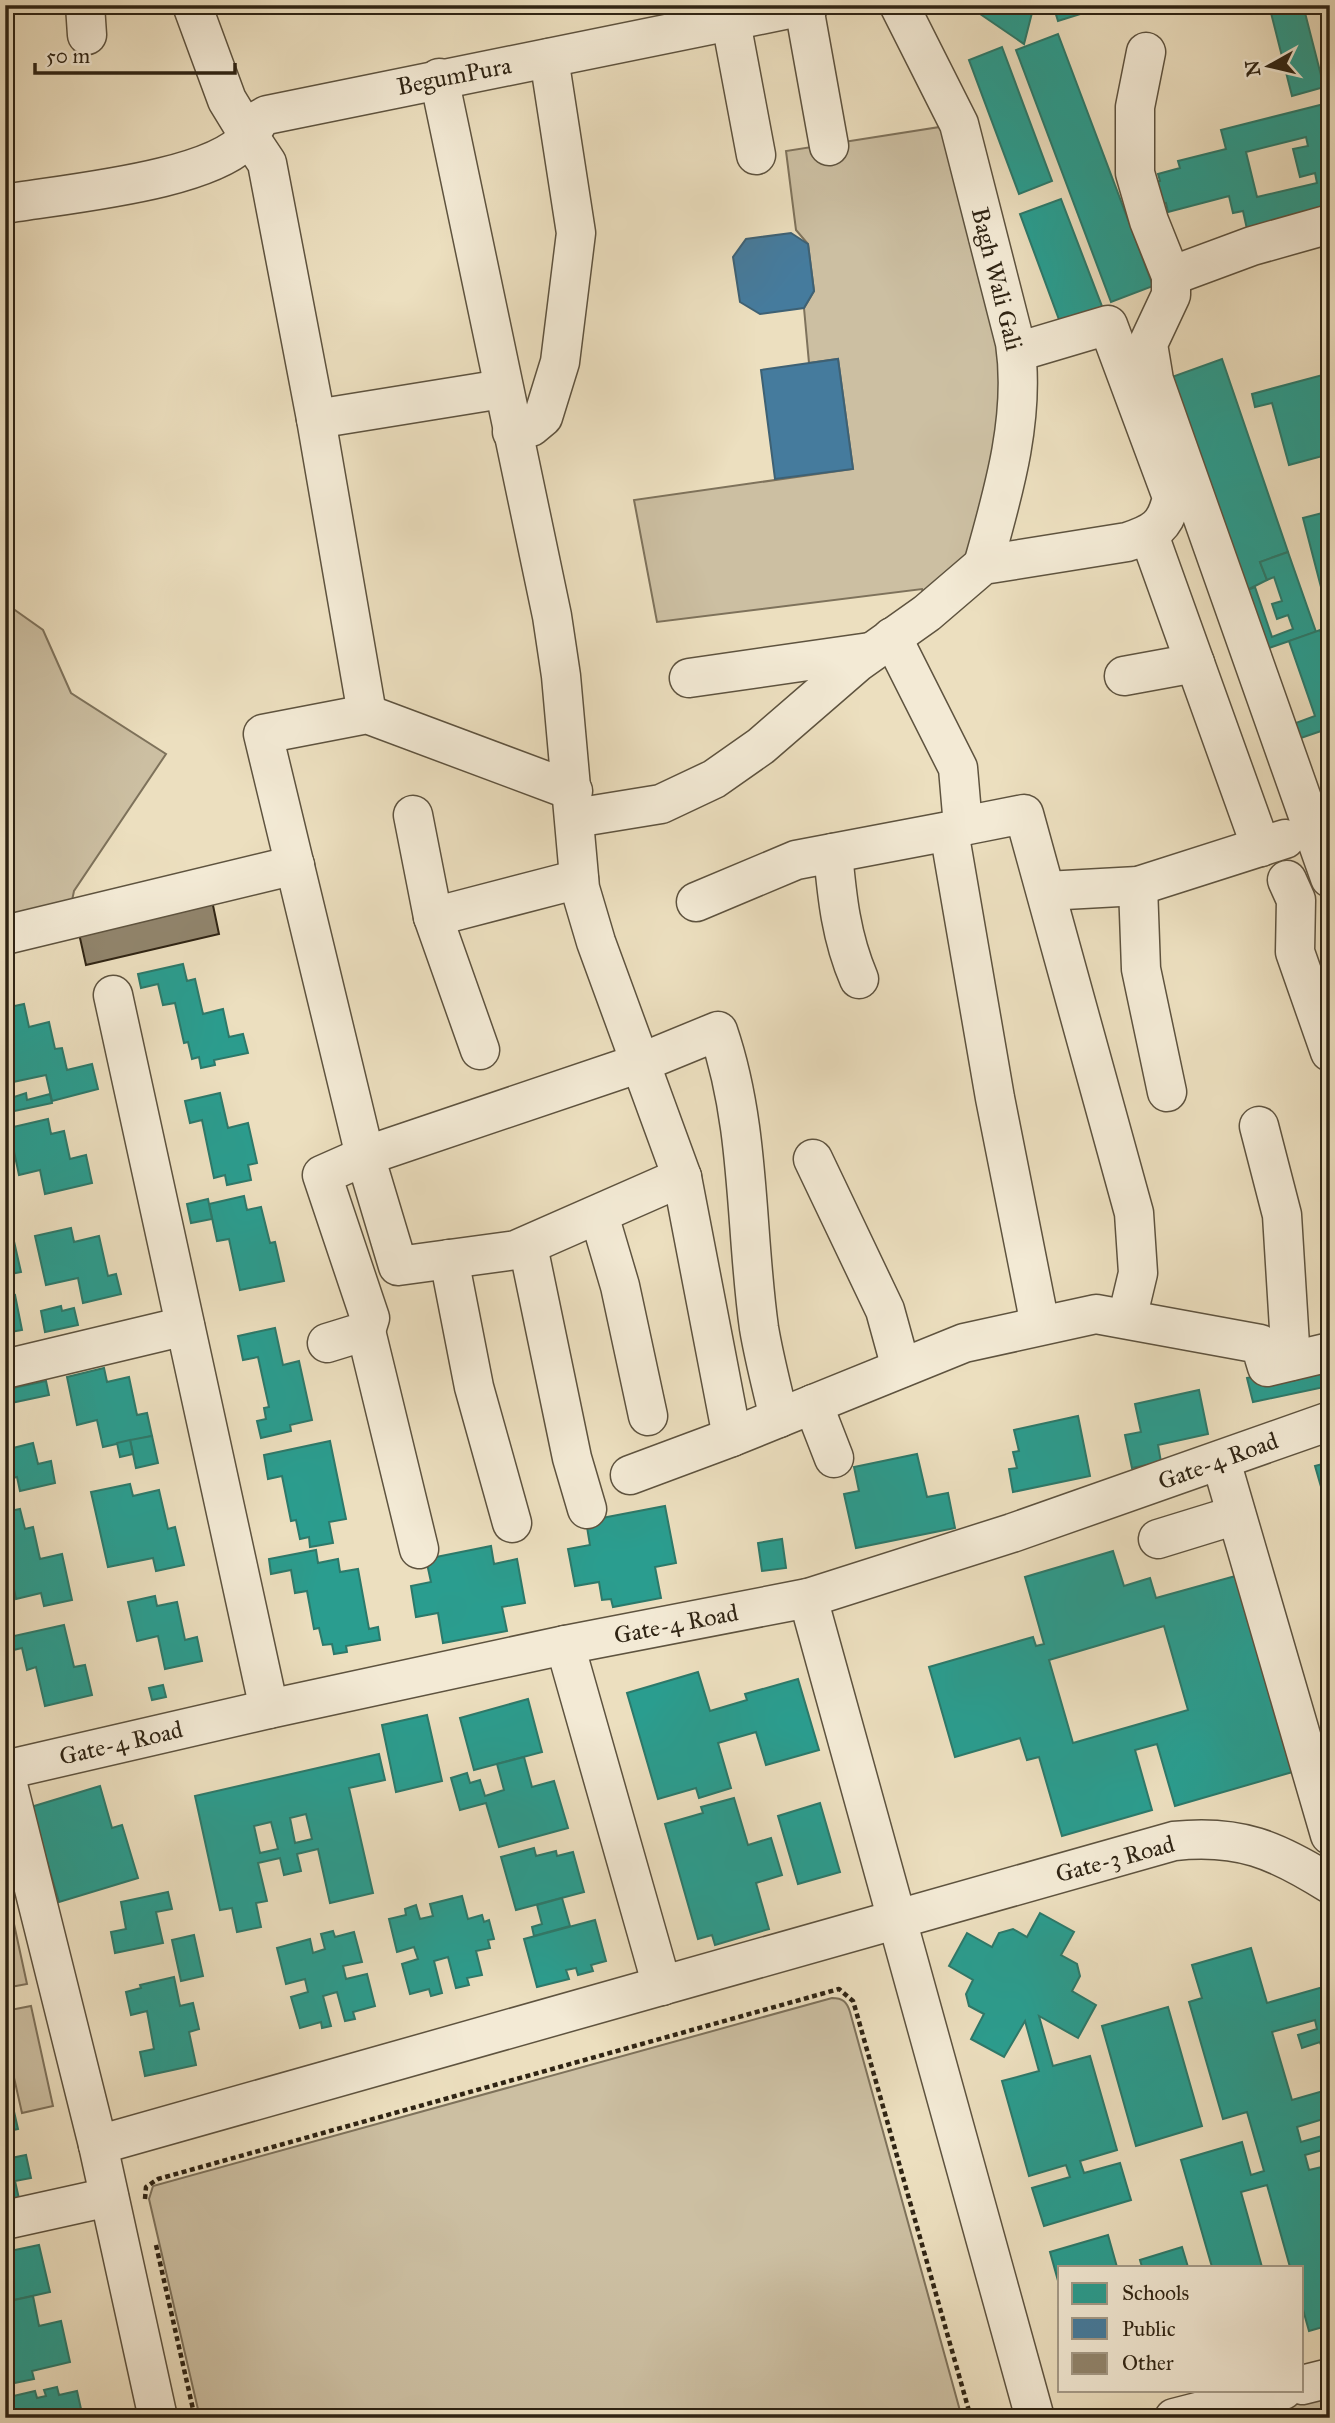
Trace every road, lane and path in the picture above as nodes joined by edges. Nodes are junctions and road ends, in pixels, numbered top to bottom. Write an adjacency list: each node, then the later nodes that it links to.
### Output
1 (192, 5): 8 (street)
2 (899, 5): 14 (street, Bagh Wali Gali)
3 (807, 6): 4 (street, BegumPura); 9 (street)
4 (731, 22): 6 (street, BegumPura); 10 (street)
5 (1146, 52): 13 (street)
6 (549, 58): 7 (street, BegumPura); 17 (street)
7 (439, 78): 8 (street, BegumPura); 15 (street)
8 (249, 136): 11 (street, BegumPura); 16 (street)
9 (829, 146)
10 (756, 155)
11 (5, 204)
12 (1330, 224): 13 (street)
13 (1171, 276): 28 (street)
14 (1017, 352): 18 (street); 19 (street, Bagh Wali Gali)
15 (502, 389): 16 (street); 17 (street)
16 (316, 419): 24 (street)
17 (512, 432): 25 (street)
18 (1149, 535): 19 (street); 21 (street)
19 (983, 565): 20 (street)
20 (881, 645): 23 (street); 25 (street); 27 (street)
21 (1195, 663): 22 (street); 29 (street)
22 (1124, 677)
23 (689, 678)
24 (368, 714): 25 (street); 31 (street)
25 (574, 805): 33 (street)
26 (413, 815): 38 (street)
27 (956, 828): 30 (street); 36 (street); 54 (street)
28 (1312, 830): 29 (street); 32 (street)
29 (1261, 847): 35 (street)
30 (833, 853): 37 (street); 40 (street)
31 (295, 865): 39 (street); 47 (street)
32 (1330, 877)
33 (579, 879): 38 (street); 44 (street)
34 (1287, 880): 43 (street)
35 (1138, 886): 36 (street); 45 (street)
36 (1046, 891): 53 (street)
37 (696, 902)
38 (433, 918): 42 (street)
39 (5, 935)
40 (859, 979)
41 (113, 995): 55 (street)
42 (480, 1050)
43 (1330, 1052)
44 (640, 1063): 47 (street); 49 (street); 62 (street)
45 (1167, 1092)
46 (1259, 1126): 59 (street)
47 (365, 1156): 52 (street); 56 (street)
48 (813, 1159): 60 (street)
49 (682, 1177): 50 (street); 65 (street)
50 (599, 1214): 51 (street); 63 (street)
51 (528, 1245): 52 (street); 69 (street)
52 (449, 1259): 71 (street)
53 (1127, 1320): 54 (street); 59 (street)
54 (1040, 1325): 60 (street)
55 (185, 1326): 61 (street); 76 (street)
56 (366, 1331): 57 (street); 73 (street)
57 (327, 1343)
58 (1330, 1352): 59 (street)
59 (1291, 1361)
60 (901, 1368): 62 (street)
61 (5, 1370)
62 (796, 1411): 65 (street); 66 (street)
63 (648, 1416)
64 (1330, 1421): 67 (street, Gate-4 Road)
65 (732, 1437): 68 (street)
66 (834, 1458)
67 (1220, 1461): 70 (street); 74 (street, Gate-4 Road)
68 (630, 1475)
69 (587, 1509)
70 (1236, 1515): 72 (street); 78 (street)
71 (512, 1523)
72 (1158, 1539)
73 (419, 1549)
74 (808, 1598): 75 (street, Gate-4 Road); 80 (street)
75 (565, 1645): 76 (street, Gate-4 Road); 81 (street)
76 (269, 1709): 77 (street, Gate-4 Road)
77 (5, 1772): 82 (street)
78 (1330, 1835)
79 (1330, 1884): 80 (street, Gate-3 Road)
80 (895, 1918): 81 (street, Gate-3 Road); 93 (street)
81 (662, 1986): 82 (street, Gate-3 Road)
82 (98, 2145): 83 (street)
83 (108, 2197): 85 (street); 90 (street)
84 (148, 2211): 92 (path)
85 (5, 2220)
86 (154, 2236): 91 (path)
87 (1330, 2378): 88 (street)
88 (1304, 2384)
89 (1275, 2392): 94 (street)
90 (158, 2418)
91 (195, 2418)
92 (971, 2418)
93 (1035, 2418)
94 (1174, 2418)

